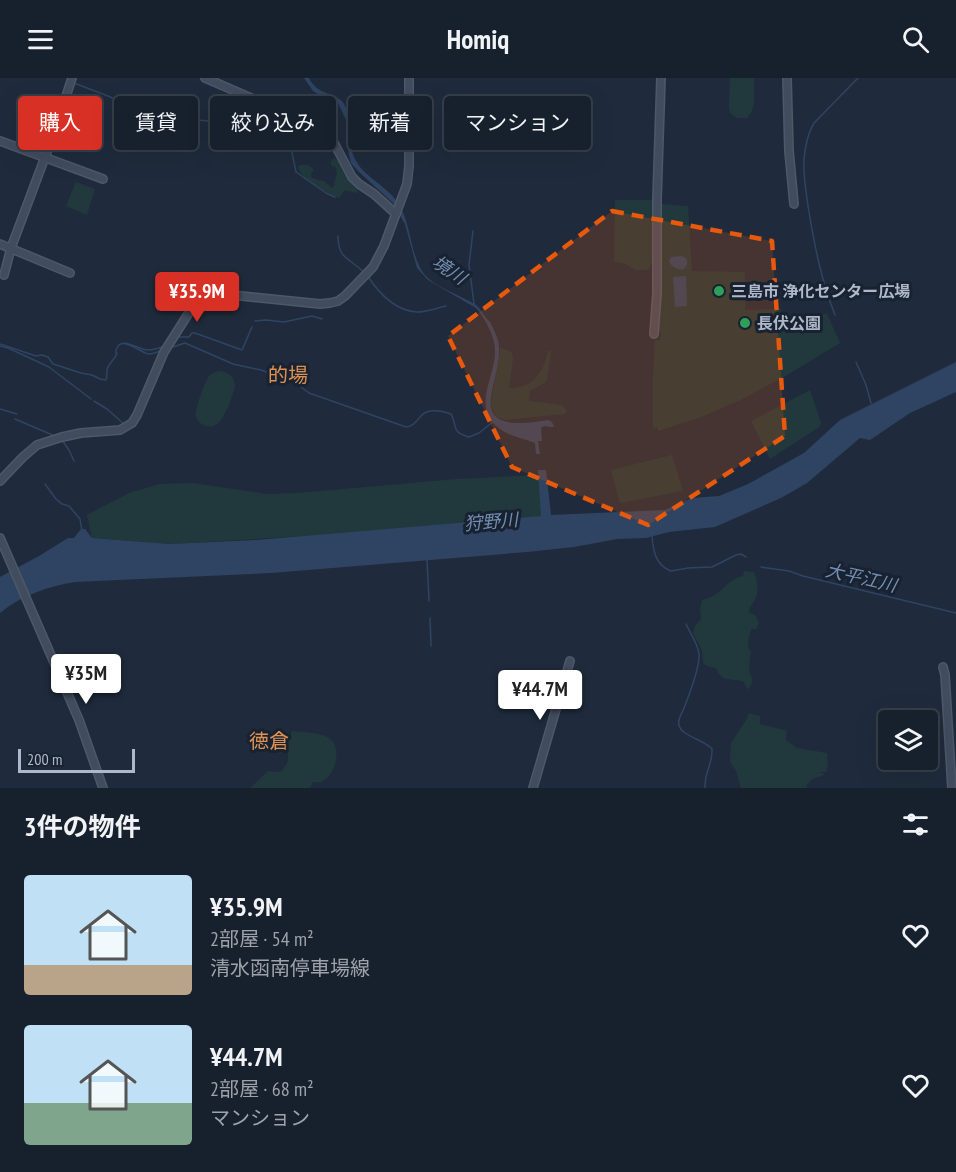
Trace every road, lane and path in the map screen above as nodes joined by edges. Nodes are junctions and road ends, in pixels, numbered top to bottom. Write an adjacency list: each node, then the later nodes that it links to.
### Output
1 (72, 78): 7 (street)
2 (205, 78): 10 (street)
3 (409, 78): 10 (street)
4 (661, 78): 15 (street)
5 (788, 78): 9 (street)
6 (0, 141): 7 (street)
7 (45, 158): 8 (street); 12 (street)
8 (103, 179)
9 (794, 204)
10 (397, 213): 16 (street)
11 (0, 244): 12 (street)
12 (11, 248): 13 (street); 14 (street)
13 (70, 273)
14 (4, 275)
15 (654, 334)
16 (0, 482)
17 (0, 538): 20 (street)
18 (570, 661): 21 (street)
19 (943, 667): 22 (street)
20 (103, 788)
21 (533, 788)
22 (952, 788)

